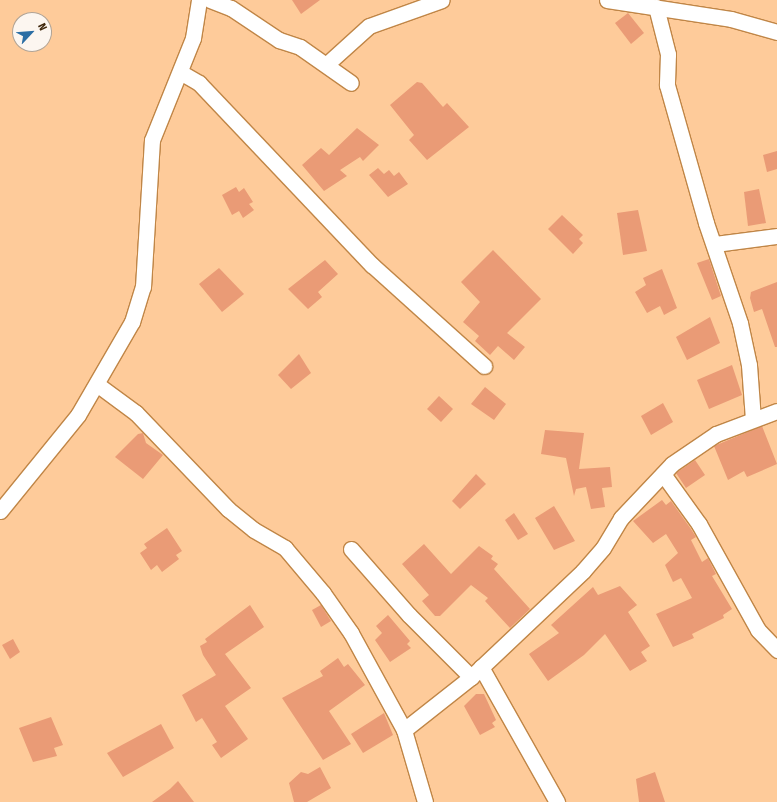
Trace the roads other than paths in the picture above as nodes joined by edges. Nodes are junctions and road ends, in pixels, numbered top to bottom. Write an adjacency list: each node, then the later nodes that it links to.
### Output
1 (199, 0): 8 (street)
2 (210, 0): 7 (street)
3 (442, 0): 7 (street)
4 (607, 0): 5 (street)
5 (656, 7): 6 (street); 11 (street)
6 (777, 32)
7 (328, 63): 9 (street)
8 (180, 72): 12 (street); 13 (street)
9 (351, 83)
10 (777, 236): 11 (street)
11 (715, 244): 15 (street)
12 (484, 366)
13 (98, 385): 17 (street); 21 (street)
14 (777, 411): 15 (street)
15 (753, 419): 16 (street)
16 (663, 474): 19 (street); 20 (street)
17 (0, 511)
18 (351, 549): 20 (street)
19 (777, 650)
20 (476, 672): 21 (street); 23 (street)
21 (404, 730): 22 (street)
22 (425, 802)
23 (557, 802)

